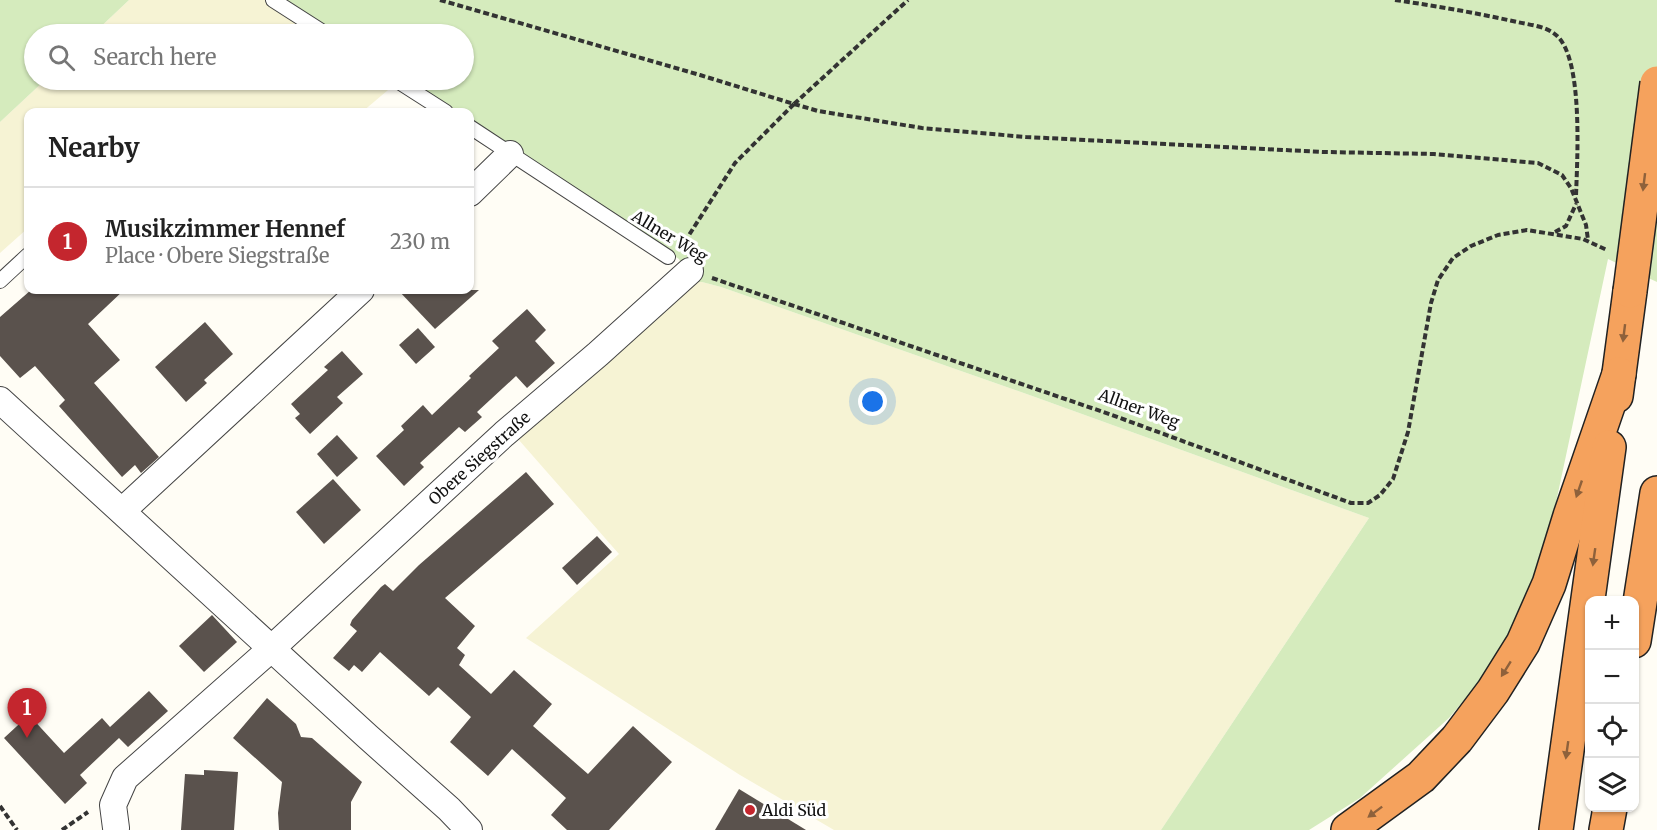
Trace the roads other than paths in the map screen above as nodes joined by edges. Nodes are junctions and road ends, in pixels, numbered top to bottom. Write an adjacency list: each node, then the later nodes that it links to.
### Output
1 (273, 0): 2 (lane)
2 (310, 24)
3 (1657, 83): 13 (highway, one-way to 13, bridge)
4 (412, 90): 5 (lane)
5 (441, 108)
6 (474, 130): 7 (lane, Allner Weg)
7 (510, 154): 8 (street); 10 (lane, Allner Weg)
8 (474, 189)
9 (24, 259): 11 (lane)
10 (677, 262): 18 (street, Obere Siegstraße)
11 (0, 281)
12 (357, 294): 16 (street)
13 (1619, 374): 23 (highway, one-way to 23); 24 (highway, one-way to 24)
14 (0, 400): 16 (street)
15 (1657, 493): 17 (highway)
16 (122, 511): 18 (street)
17 (1639, 614)
18 (272, 648): 21 (street, Obere Siegstraße); 22 (street)
19 (1609, 812): 25 (highway)
20 (1628, 812): 26 (highway)
21 (116, 828)
22 (469, 830)
23 (1348, 830)
24 (1556, 830)
25 (1606, 830)
26 (1629, 830)

